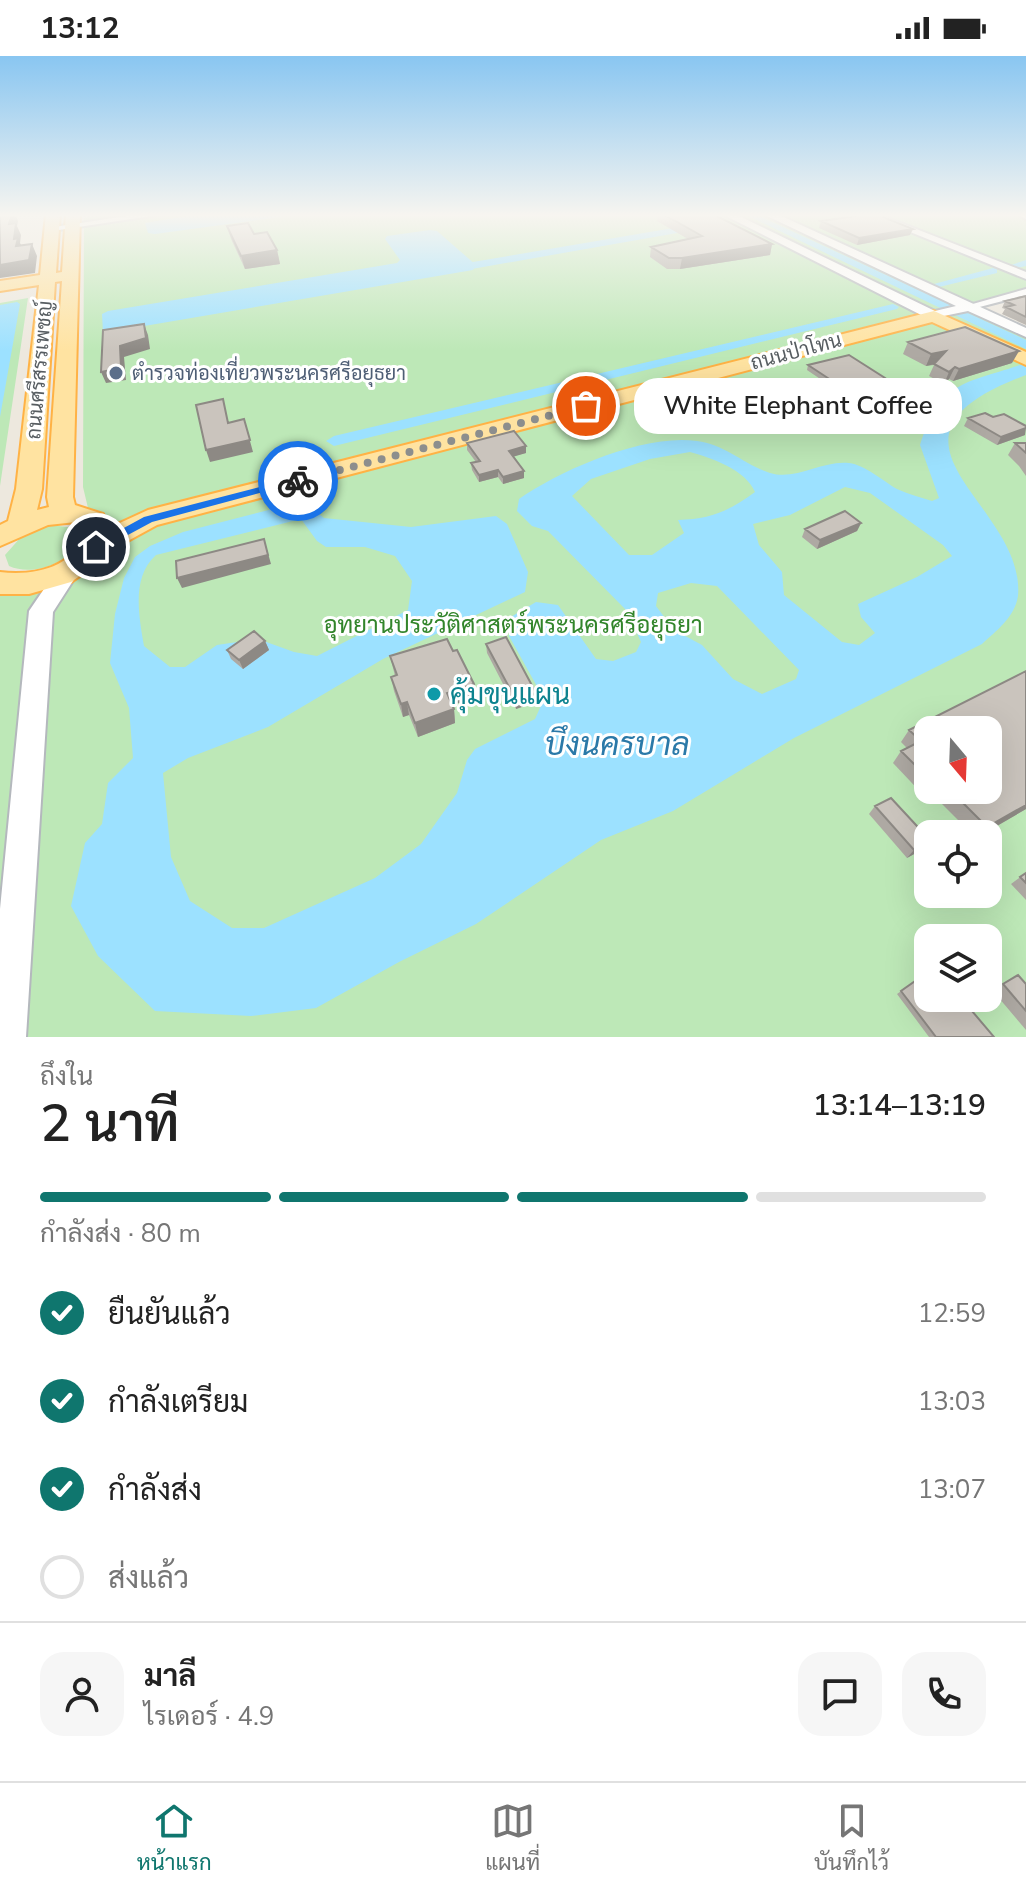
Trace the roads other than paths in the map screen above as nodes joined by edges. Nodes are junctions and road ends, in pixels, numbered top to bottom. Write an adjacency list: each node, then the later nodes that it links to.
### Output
1 (49, 260): 8 (main road, ถนนศรีสรรเพชญ์)
2 (71, 260): 7 (main road, ถนนศรีสรรเพชญ์)
3 (824, 260): 13 (street)
4 (865, 260): 12 (street)
5 (985, 260): 6 (street)
6 (1026, 276)
7 (70, 281): 8 (main road); 16 (main road, ถนนศรีสรรเพชญ์)
8 (46, 284): 9 (main road); 11 (main road); 17 (main road, ถนนศรีสรรเพชญ์)
9 (0, 286)
10 (1026, 292): 12 (street, ถนนป่าโทน)
11 (0, 297)
12 (966, 308): 13 (street, ถนนป่าโทน); 14 (street)
13 (938, 315): 15 (main road); 22 (main road, ถนนป่าโทน)
14 (1026, 333)
15 (1023, 357)
16 (67, 384): 17 (main road); 18 (main road, ถนนศรีสรรเพชญ์)
17 (37, 389): 19 (main road, ถนนศรีสรรเพชญ์)
18 (65, 412): 19 (main road); 20 (main road, ถนนศรีสรรเพชญ์)
19 (35, 418): 21 (main road, ถนนศรีสรรเพชญ์)
20 (64, 513): 21 (main road); 22 (main road)
21 (10, 531)
22 (95, 534): 23 (main road, ถนนป่าโทน)
23 (69, 570): 24 (main road); 25 (street)
24 (9, 584): 25 (street)
25 (41, 611): 26 (street)
26 (7, 1037)

